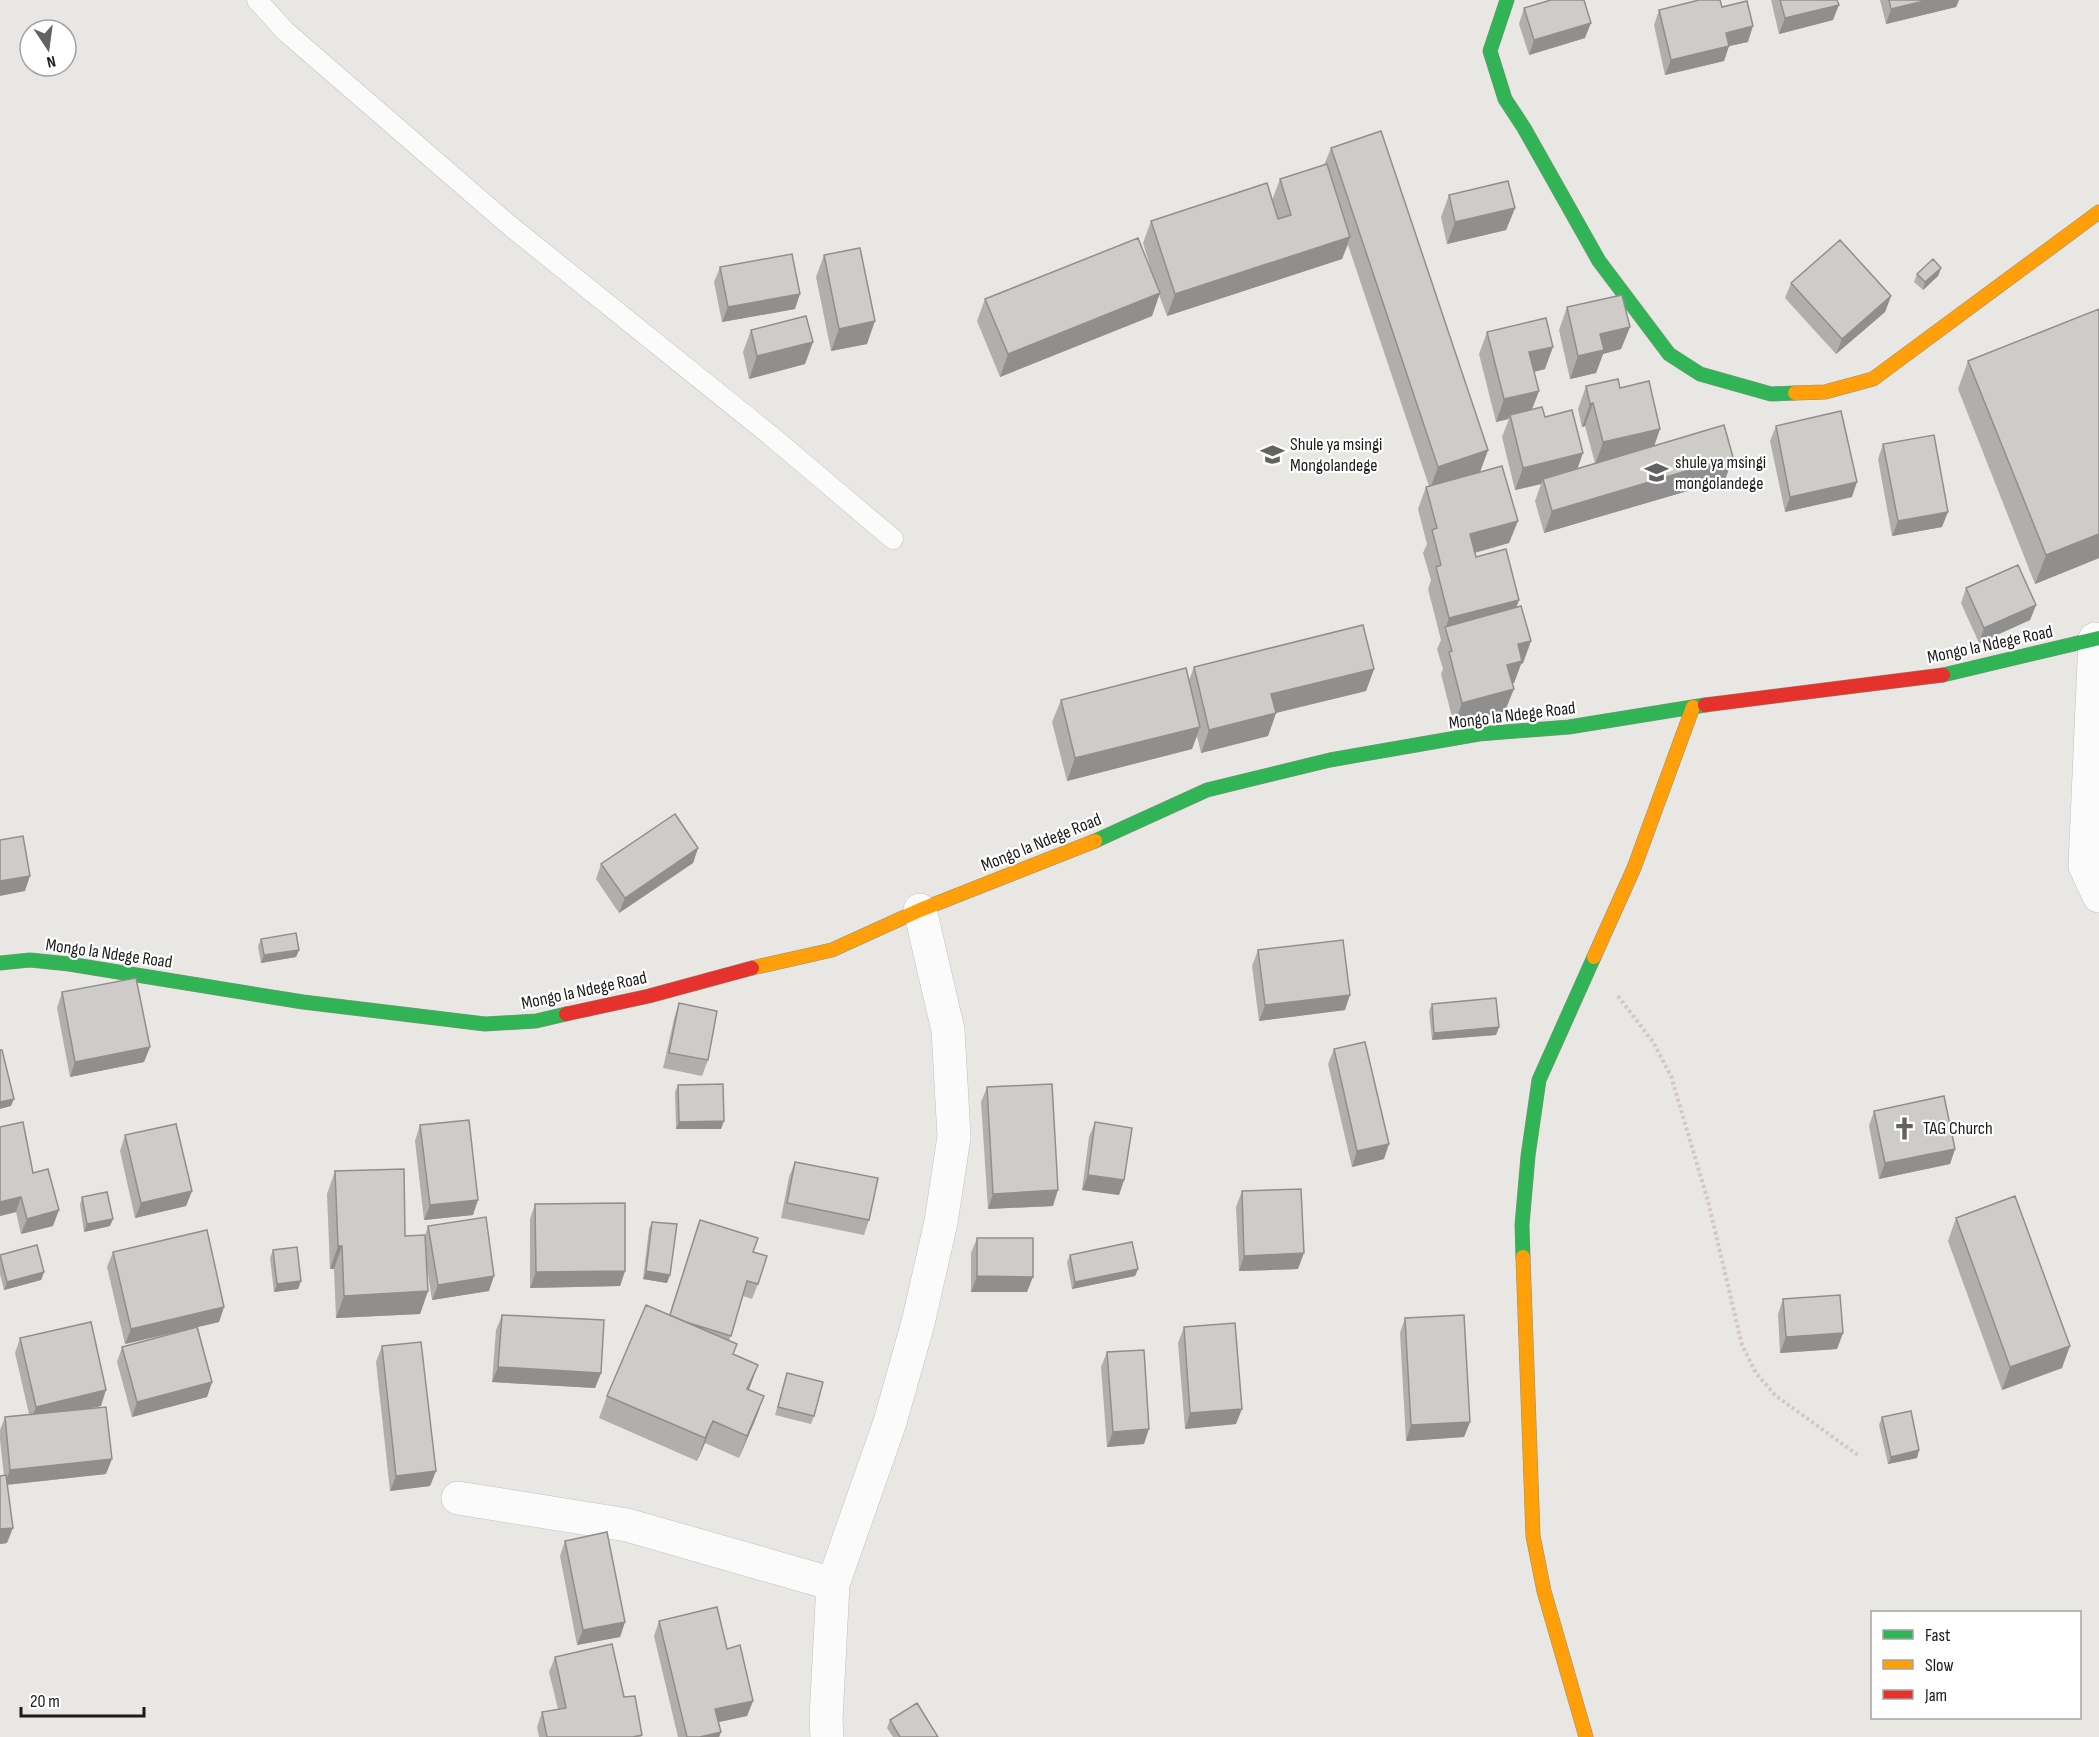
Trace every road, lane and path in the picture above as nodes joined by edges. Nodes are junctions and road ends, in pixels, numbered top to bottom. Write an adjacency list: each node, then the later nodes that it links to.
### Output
1 (257, 0): 4 (lane)
2 (1507, 0): 3 (street)
3 (2099, 212)
4 (893, 539)
5 (2097, 638): 6 (street, Mongo la Ndege Road); 7 (street)
6 (1693, 707): 8 (street, Mongo la Ndege Road); 10 (street)
7 (2099, 896)
8 (920, 910): 9 (street, Mongo la Ndege Road); 13 (street)
9 (0, 963)
10 (1592, 963): 11 (path); 15 (street)
11 (1859, 1456)
12 (458, 1498): 13 (street)
13 (834, 1584): 14 (street)
14 (827, 1737)
15 (1586, 1737)

